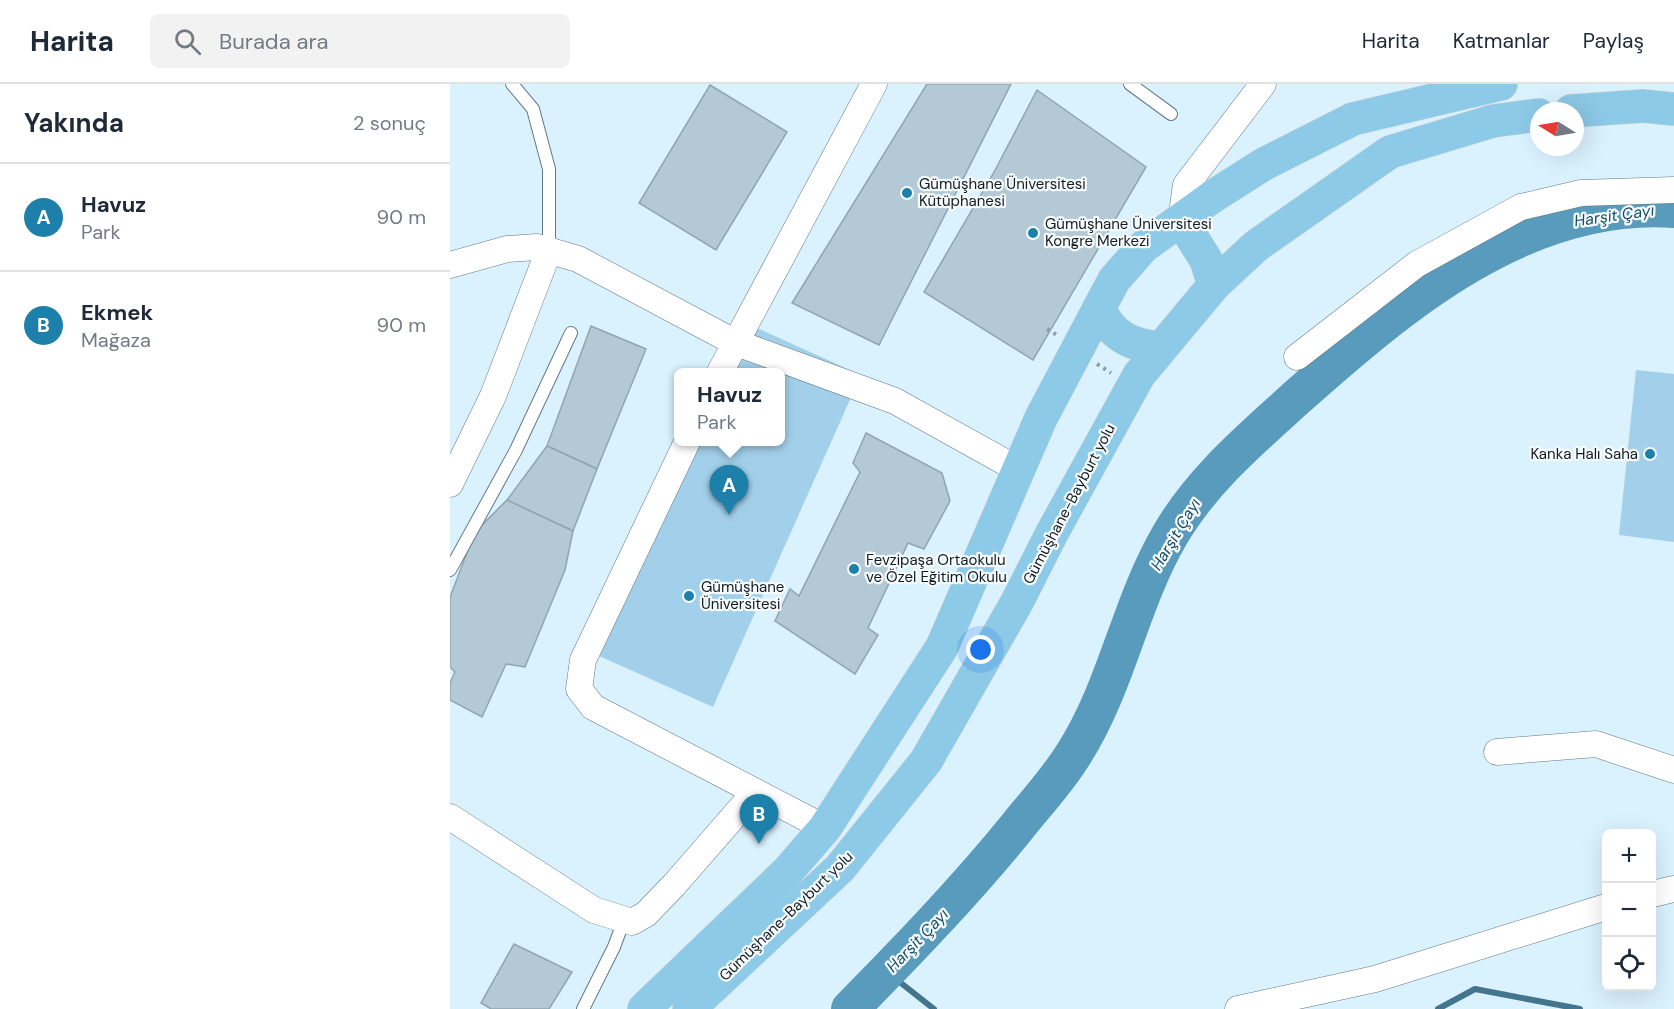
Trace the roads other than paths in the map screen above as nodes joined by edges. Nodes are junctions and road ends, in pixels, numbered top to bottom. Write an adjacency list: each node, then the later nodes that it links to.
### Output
1 (512, 84): 12 (lane)
2 (874, 84): 17 (street)
3 (1130, 84): 8 (lane)
4 (1501, 84): 11 (main road, Gümüşhane-Bayburt yolu)
5 (1256, 87): 11 (street)
6 (1674, 109): 7 (main road)
7 (1584, 110)
8 (1170, 114)
9 (1530, 116): 14 (main road, Gümüşhane-Bayburt yolu)
10 (1674, 189): 19 (street)
11 (1181, 220): 14 (main road); 15 (main road, Gümüşhane-Bayburt yolu)
12 (549, 250): 13 (street); 17 (street); 23 (street)
13 (450, 265)
14 (1214, 285): 18 (main road, Gümüşhane-Bayburt yolu)
15 (1099, 308): 18 (main road); 22 (main road, Gümüşhane-Bayburt yolu)
16 (571, 333): 24 (lane)
17 (734, 342): 20 (street); 22 (street)
18 (1161, 348): 36 (main road, Gümüşhane-Bayburt yolu)
19 (1297, 357)
20 (722, 368)
21 (685, 446): 27 (street)
22 (1019, 470): 29 (main road, Gümüşhane-Bayburt yolu)
23 (450, 484)
24 (450, 570)
25 (1497, 752): 26 (street)
26 (1674, 770)
27 (755, 792): 29 (street); 33 (street)
28 (450, 817): 33 (street)
29 (825, 828): 35 (main road, Gümüşhane-Bayburt yolu)
30 (1674, 889): 31 (street)
31 (1656, 893)
32 (1602, 908): 37 (street)
33 (624, 920): 34 (lane)
34 (583, 1009)
35 (644, 1009)
36 (689, 1009)
37 (1238, 1009)

